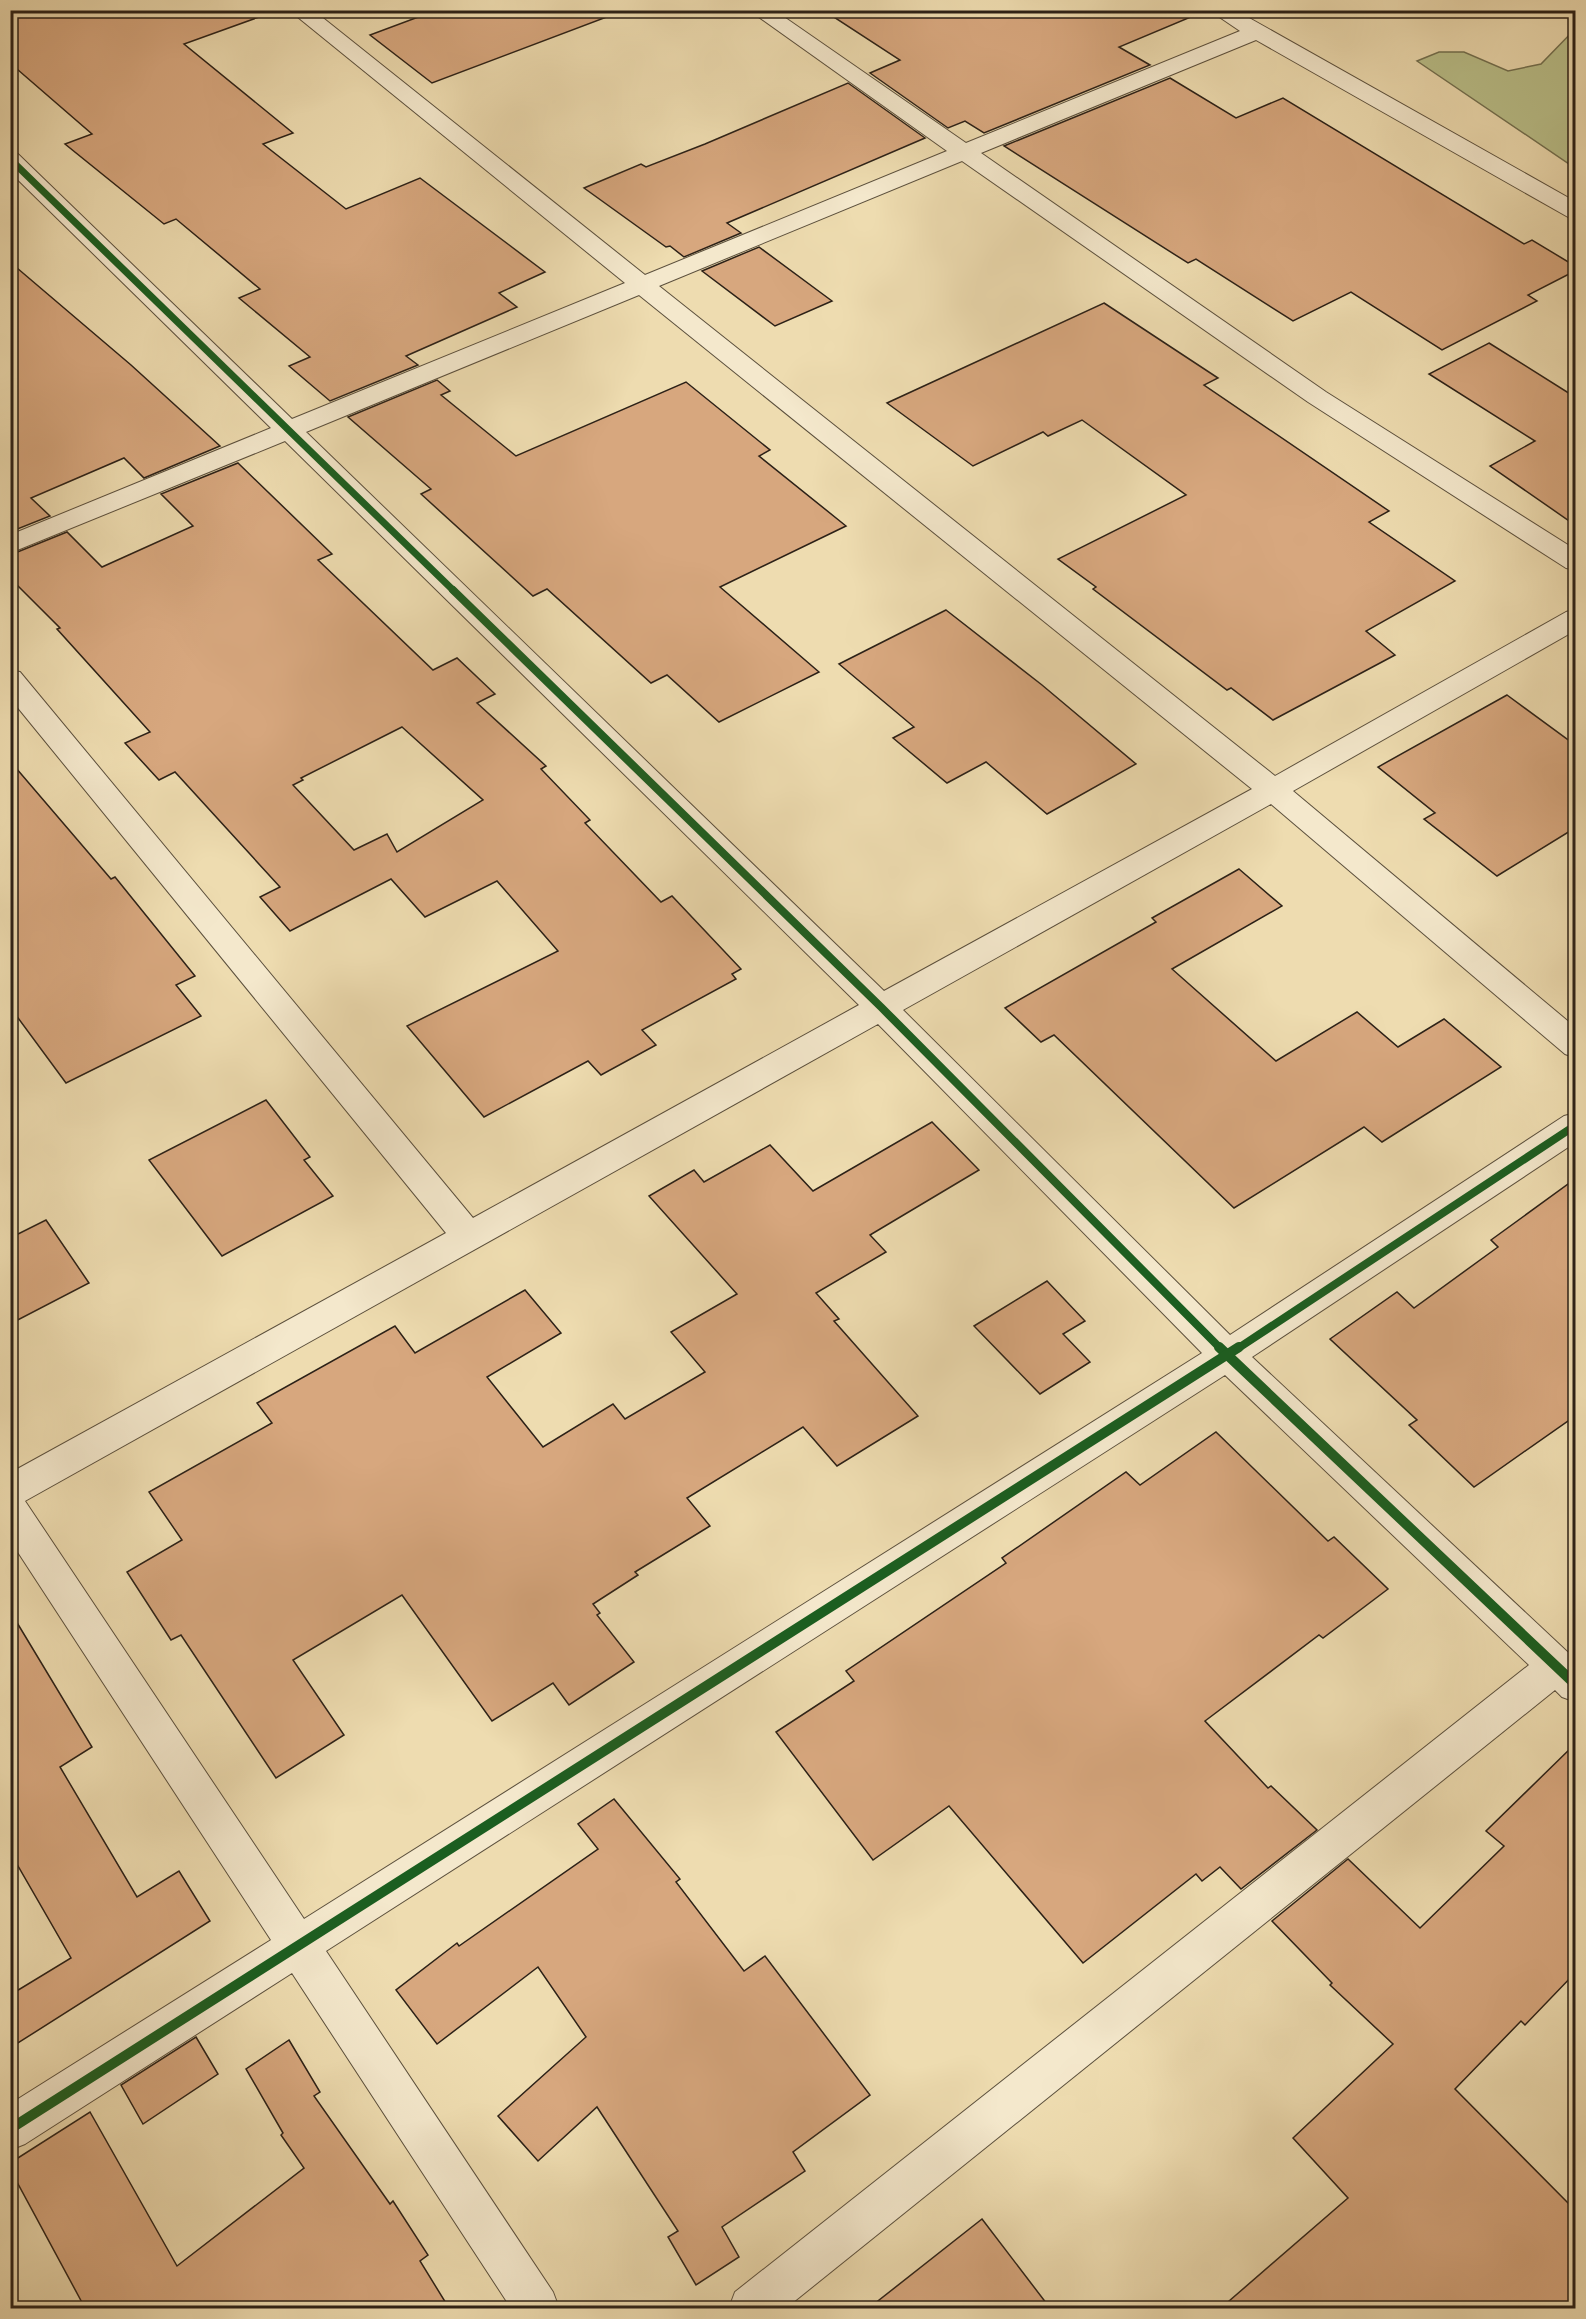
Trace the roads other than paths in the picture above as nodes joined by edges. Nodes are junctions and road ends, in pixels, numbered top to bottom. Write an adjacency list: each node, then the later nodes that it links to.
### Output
1 (299, 10): 8 (street)
2 (759, 10): 5 (street)
3 (1219, 10): 4 (street)
4 (1256, 32): 5 (street); 7 (street)
5 (964, 152): 8 (street); 11 (street)
6 (10, 159): 9 (street)
7 (1575, 212)
8 (642, 284): 9 (street); 14 (street)
9 (289, 429): 10 (street); 15 (street)
10 (10, 545)
11 (1575, 562)
12 (1575, 618): 14 (street)
13 (10, 678): 18 (street)
14 (1273, 790): 15 (street); 16 (street)
15 (881, 1008): 18 (street); 19 (street)
16 (1575, 1046)
17 (1575, 1125): 19 (street)
18 (467, 1235): 20 (street)
19 (1227, 1355): 22 (street); 23 (street)
20 (10, 1491)
21 (10, 1508): 23 (street)
22 (1566, 1676): 26 (street)
23 (298, 1945): 24 (street); 25 (street)
24 (10, 2129)
25 (537, 2308)
26 (751, 2308)

